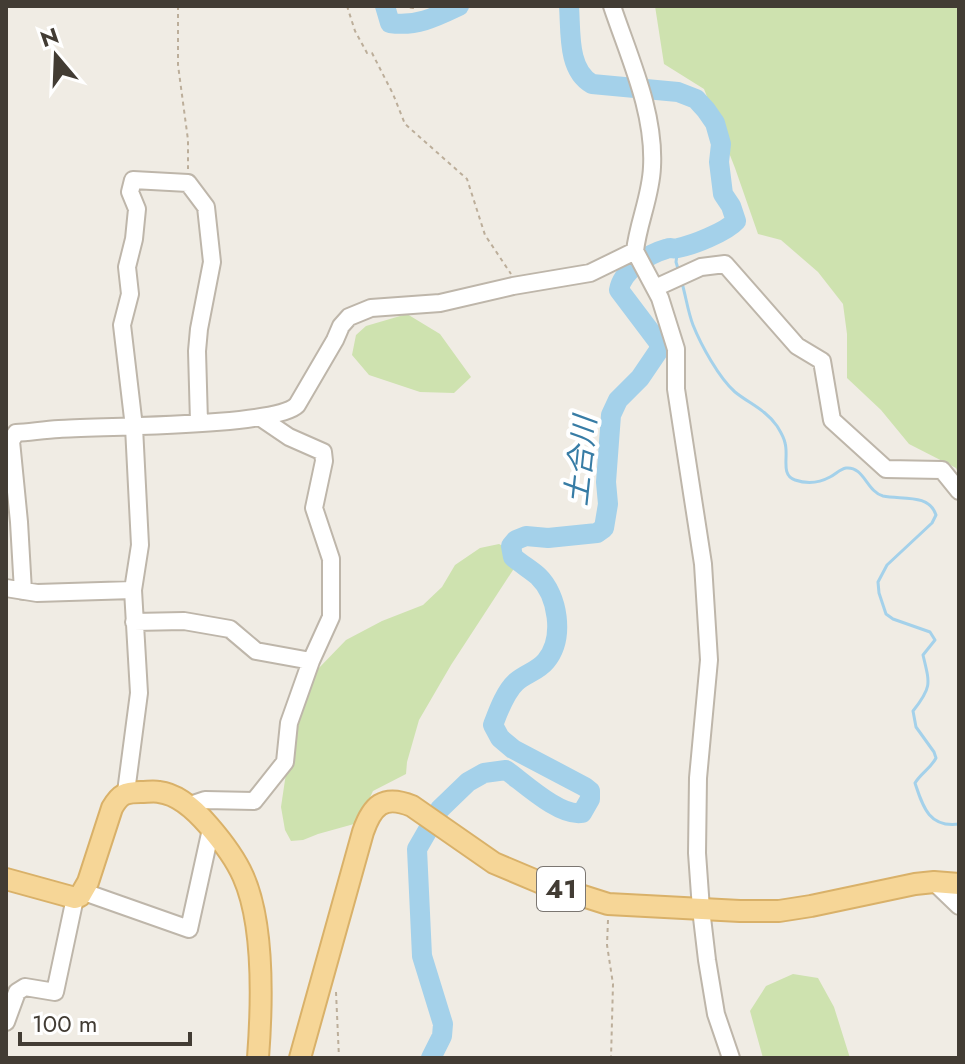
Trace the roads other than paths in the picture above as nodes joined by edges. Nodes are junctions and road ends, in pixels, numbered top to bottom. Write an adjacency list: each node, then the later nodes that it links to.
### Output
1 (612, 6): 2 (street)
2 (635, 251): 3 (street); 4 (street)
3 (655, 288): 7 (street); 20 (street)
4 (261, 418): 5 (street); 11 (street)
5 (199, 422): 6 (street); 6 (street)
6 (134, 427): 8 (street); 9 (street)
7 (959, 491)
8 (14, 589): 9 (street)
9 (133, 590): 10 (street)
10 (134, 622): 11 (street); 12 (street)
11 (311, 661): 13 (street)
12 (126, 792): 13 (main road); 18 (main road)
13 (187, 806): 14 (main road)
14 (211, 829): 18 (street); 22 (main road)
15 (6, 879): 18 (main road)
16 (934, 882): 17 (main road, 41); 19 (street); 20 (main road, 41)
17 (959, 884)
18 (79, 895): 21 (street)
19 (959, 906)
20 (701, 909): 23 (main road, 41); 24 (street)
21 (6, 1022)
22 (258, 1058)
23 (300, 1058)
24 (731, 1058)

